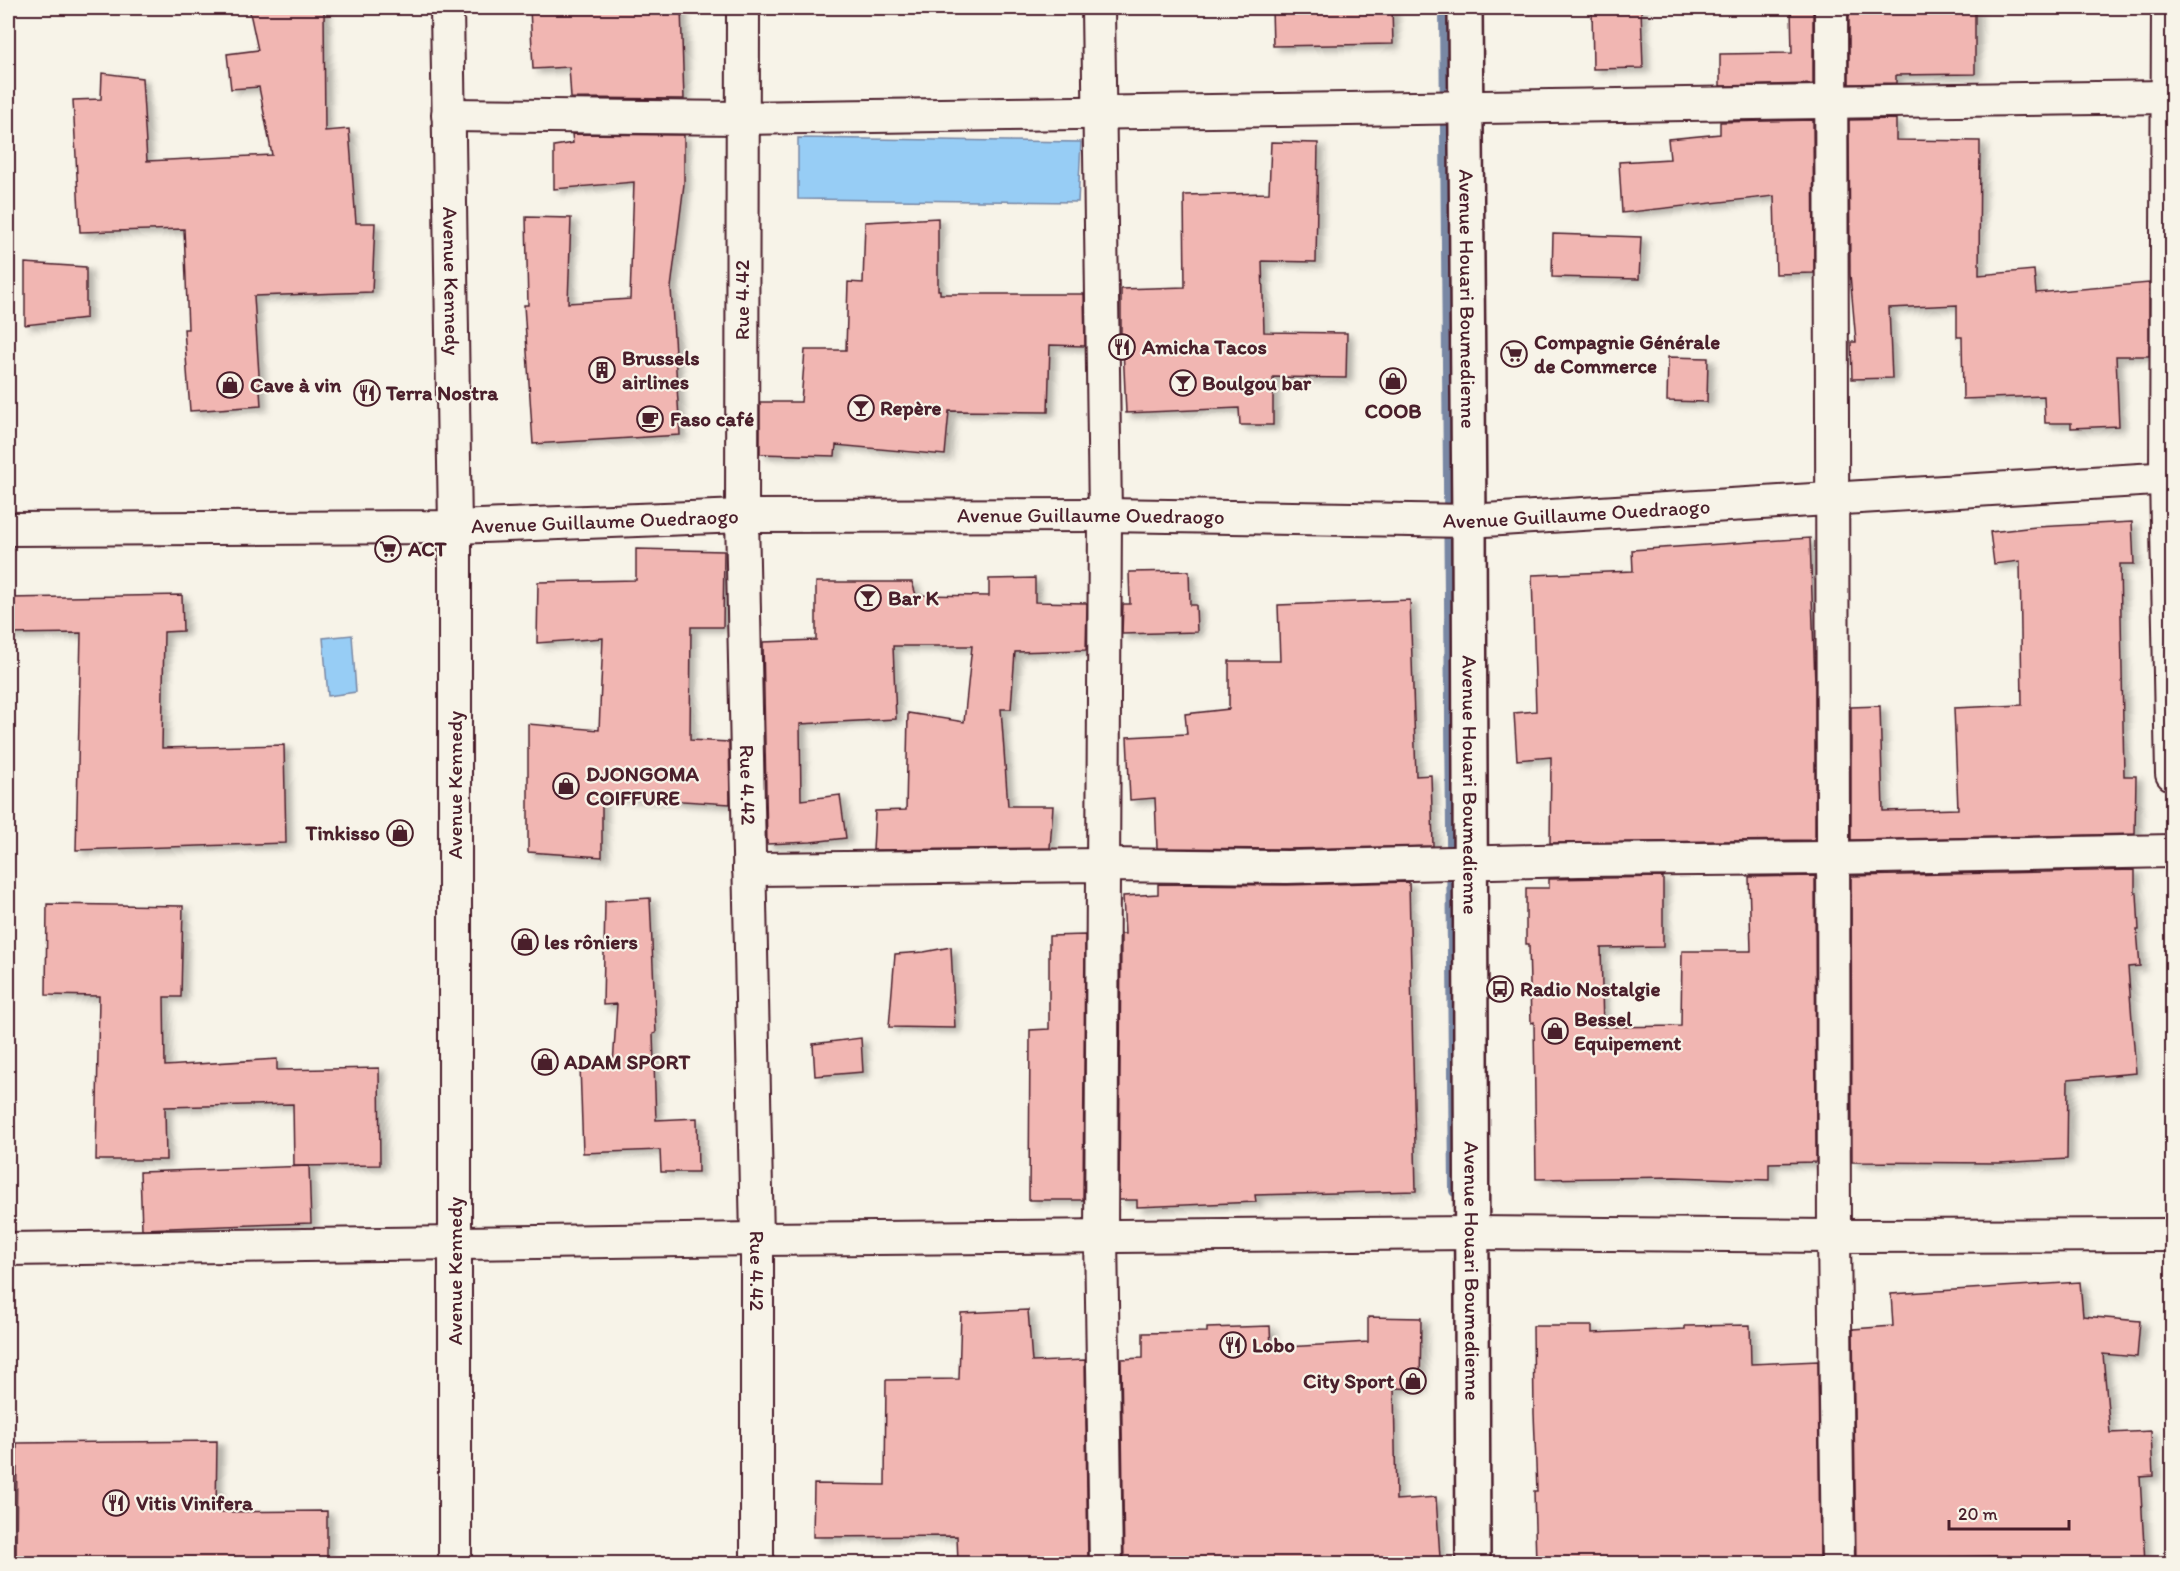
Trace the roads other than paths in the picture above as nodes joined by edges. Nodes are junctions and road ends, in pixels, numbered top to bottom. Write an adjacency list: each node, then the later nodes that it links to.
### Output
1 (447, 8): 11 (street, Avenue Kennedy)
2 (743, 8): 12 (street, Rue 4.42)
3 (1098, 8): 10 (street)
4 (1465, 8): 9 (main road, Avenue Houari Boumedienne)
5 (1830, 8): 8 (street)
6 (2168, 8): 7 (street)
7 (2168, 97): 8 (street); 13 (street)
8 (1831, 102): 9 (street); 14 (street)
9 (1466, 107): 10 (street); 17 (main road, Avenue Houari Boumedienne)
10 (1099, 113): 12 (street); 15 (street)
11 (448, 116): 12 (street); 18 (street, Avenue Kennedy)
12 (742, 118): 16 (street, Rue 4.42)
13 (2169, 478): 14 (street, Avenue Guillaume Ouedraogo); 20 (street)
14 (1830, 498): 17 (street, Avenue Guillaume Ouedraogo); 22 (street)
15 (1105, 515): 16 (street, Avenue Guillaume Ouedraogo); 17 (street, Avenue Guillaume Ouedraogo); 24 (street)
16 (742, 516): 18 (street, Avenue Guillaume Ouedraogo); 25 (street, Rue 4.42)
17 (1469, 521): 23 (main road, Avenue Houari Boumedienne)
18 (455, 527): 19 (street, Avenue Guillaume Ouedraogo); 31 (street, Avenue Kennedy)
19 (8, 529)
20 (2172, 774)
21 (2172, 852): 22 (street)
22 (1832, 858): 23 (street); 29 (street)
23 (1470, 863): 24 (street); 26 (main road, Avenue Houari Boumedienne)
24 (1103, 865): 25 (street); 28 (street)
25 (749, 869): 30 (street, Rue 4.42)
26 (1472, 1233): 28 (street); 29 (street); 36 (main road, Avenue Houari Boumedienne)
27 (2172, 1235): 29 (street)
28 (1101, 1236): 30 (street); 35 (street)
29 (1834, 1236): 37 (street)
30 (757, 1239): 31 (street); 34 (street, Rue 4.42)
31 (455, 1243): 32 (street); 33 (street, Avenue Kennedy)
32 (8, 1249)
33 (455, 1563)
34 (757, 1563)
35 (1106, 1563)
36 (1473, 1563)
37 (1838, 1563)

